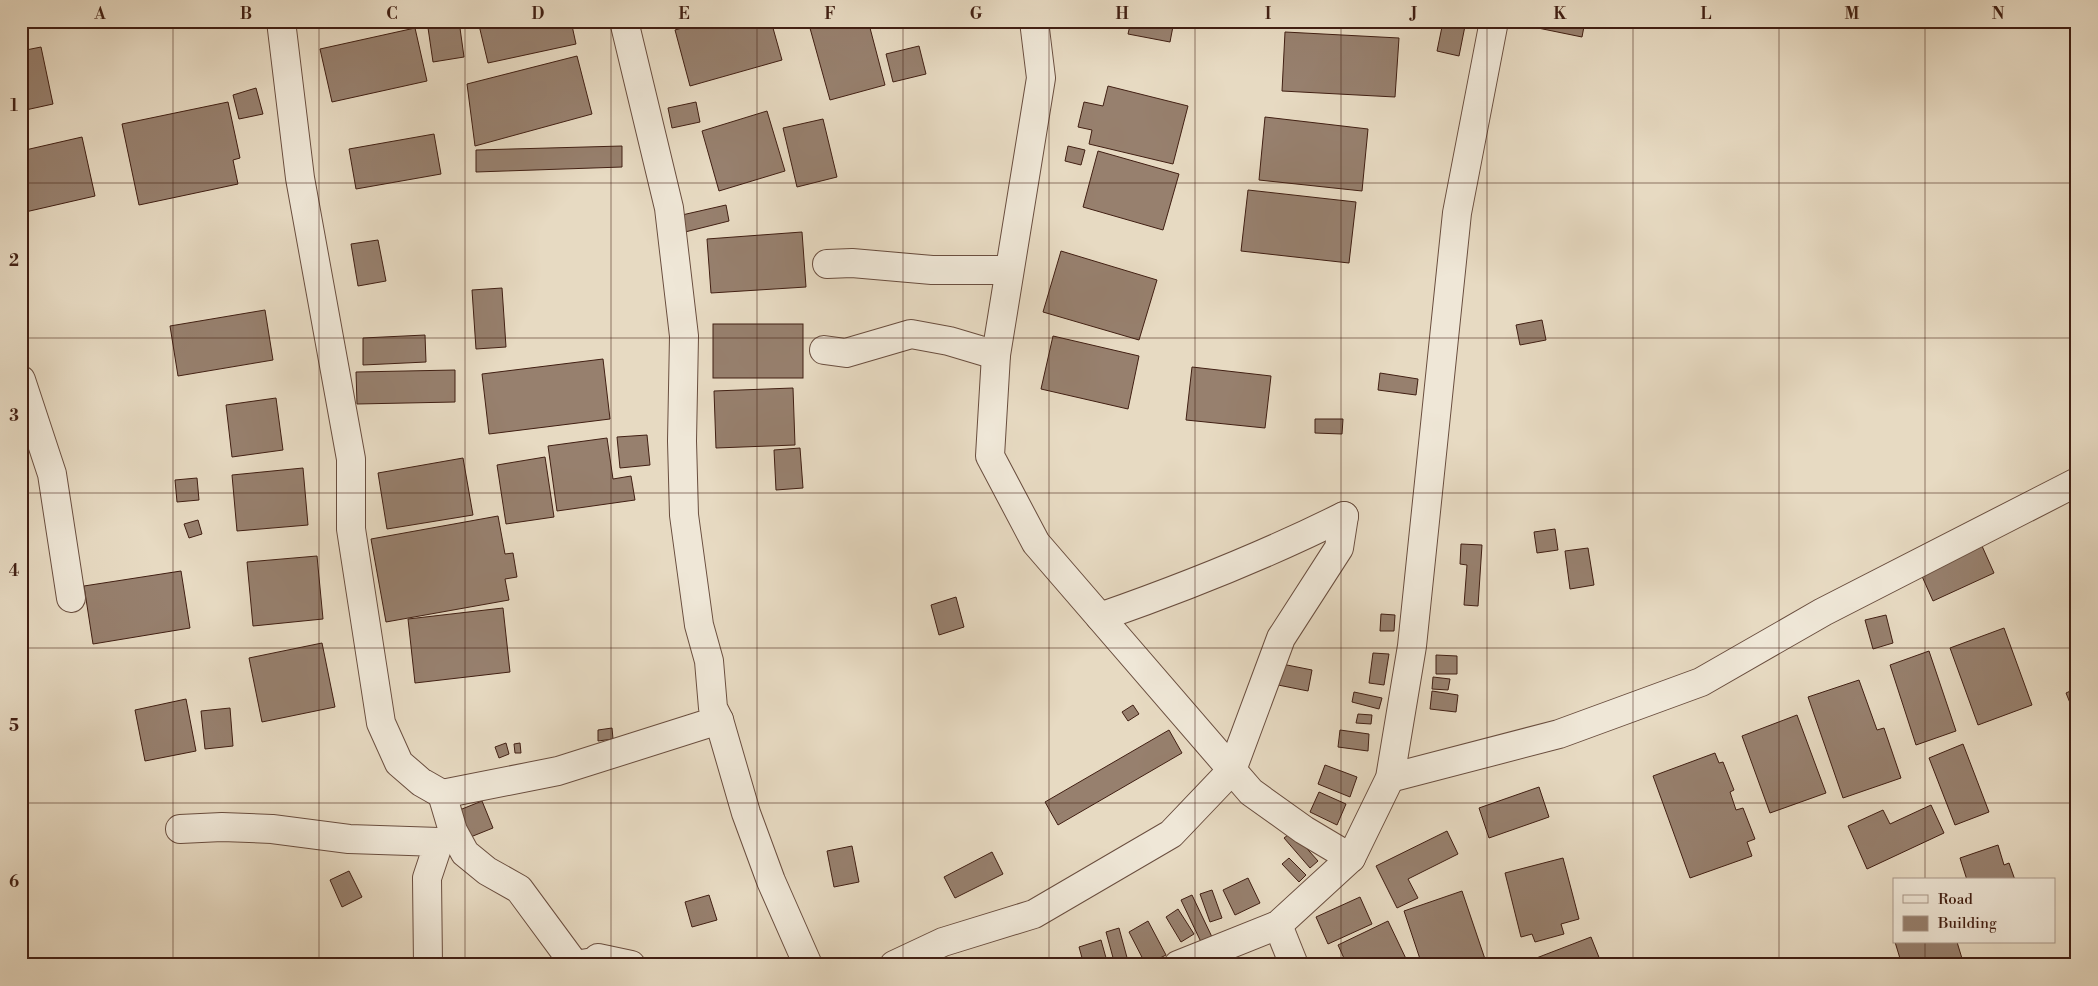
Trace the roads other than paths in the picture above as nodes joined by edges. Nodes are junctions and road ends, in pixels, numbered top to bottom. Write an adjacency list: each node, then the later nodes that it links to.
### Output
1 (280, 21): 16 (street)
2 (624, 21): 13 (street)
3 (1034, 21): 6 (street)
4 (1494, 21): 15 (street)
5 (827, 264): 6 (street)
6 (1008, 270): 8 (street)
7 (824, 350): 8 (street)
8 (996, 355): 12 (street)
9 (21, 380): 11 (street)
10 (2077, 482): 15 (street)
11 (71, 598)
12 (1100, 617): 14 (street); 14 (street)
13 (719, 720): 16 (street); 22 (street)
14 (1232, 770): 18 (street); 23 (street)
15 (1390, 778): 18 (street)
16 (442, 794): 20 (street)
17 (180, 829): 21 (street)
18 (1351, 858): 19 (street)
19 (1278, 925): 24 (street); 25 (street)
20 (612, 961)
21 (428, 965)
22 (808, 965)
23 (894, 965)
24 (1178, 965)
25 (1294, 965)

